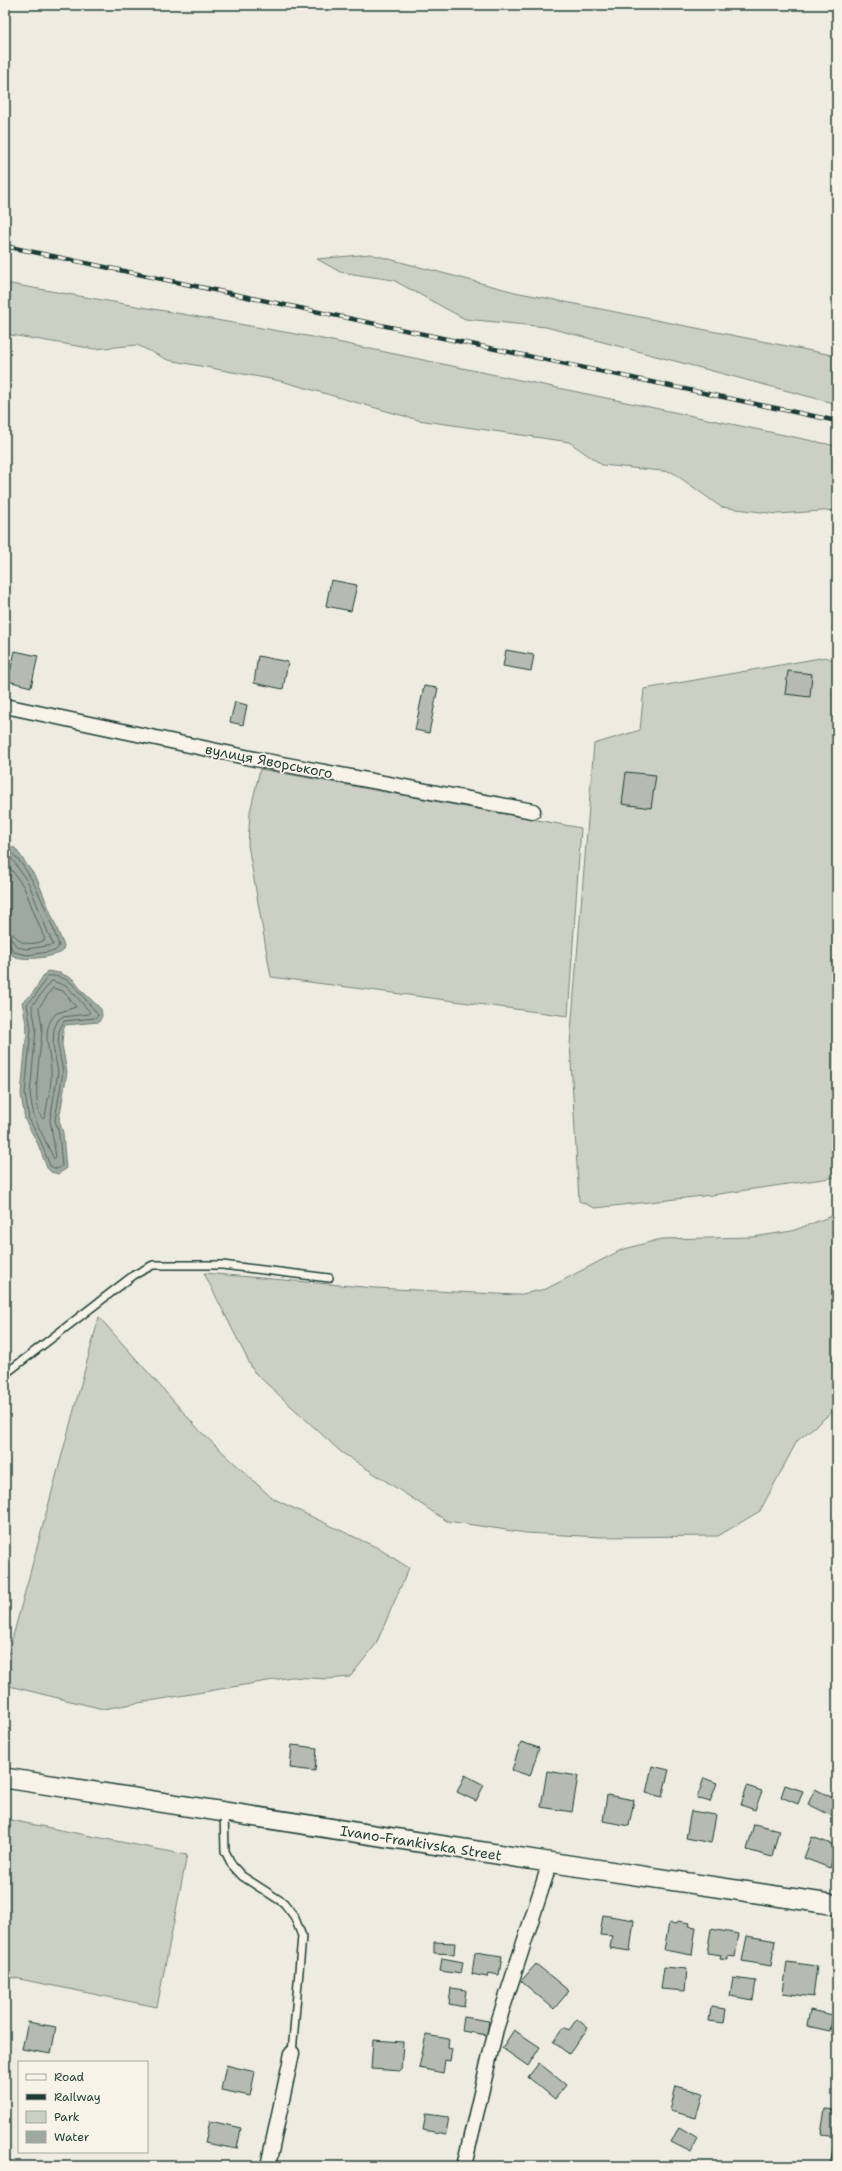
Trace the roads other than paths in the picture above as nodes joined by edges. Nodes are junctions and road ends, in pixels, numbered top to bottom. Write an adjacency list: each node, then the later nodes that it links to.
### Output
1 (5, 706): 2 (street, вулиця Яворського)
2 (533, 811)
3 (329, 1278): 4 (lane)
4 (5, 1374)
5 (5, 1778): 6 (main road, Ivano-Frankivska Street)
6 (224, 1812): 7 (main road, Ivano-Frankivska Street); 9 (lane)
7 (548, 1862): 8 (main road, Ivano-Frankivska Street); 11 (street)
8 (837, 1905)
9 (292, 2053): 10 (street)
10 (268, 2166)
11 (464, 2166)

